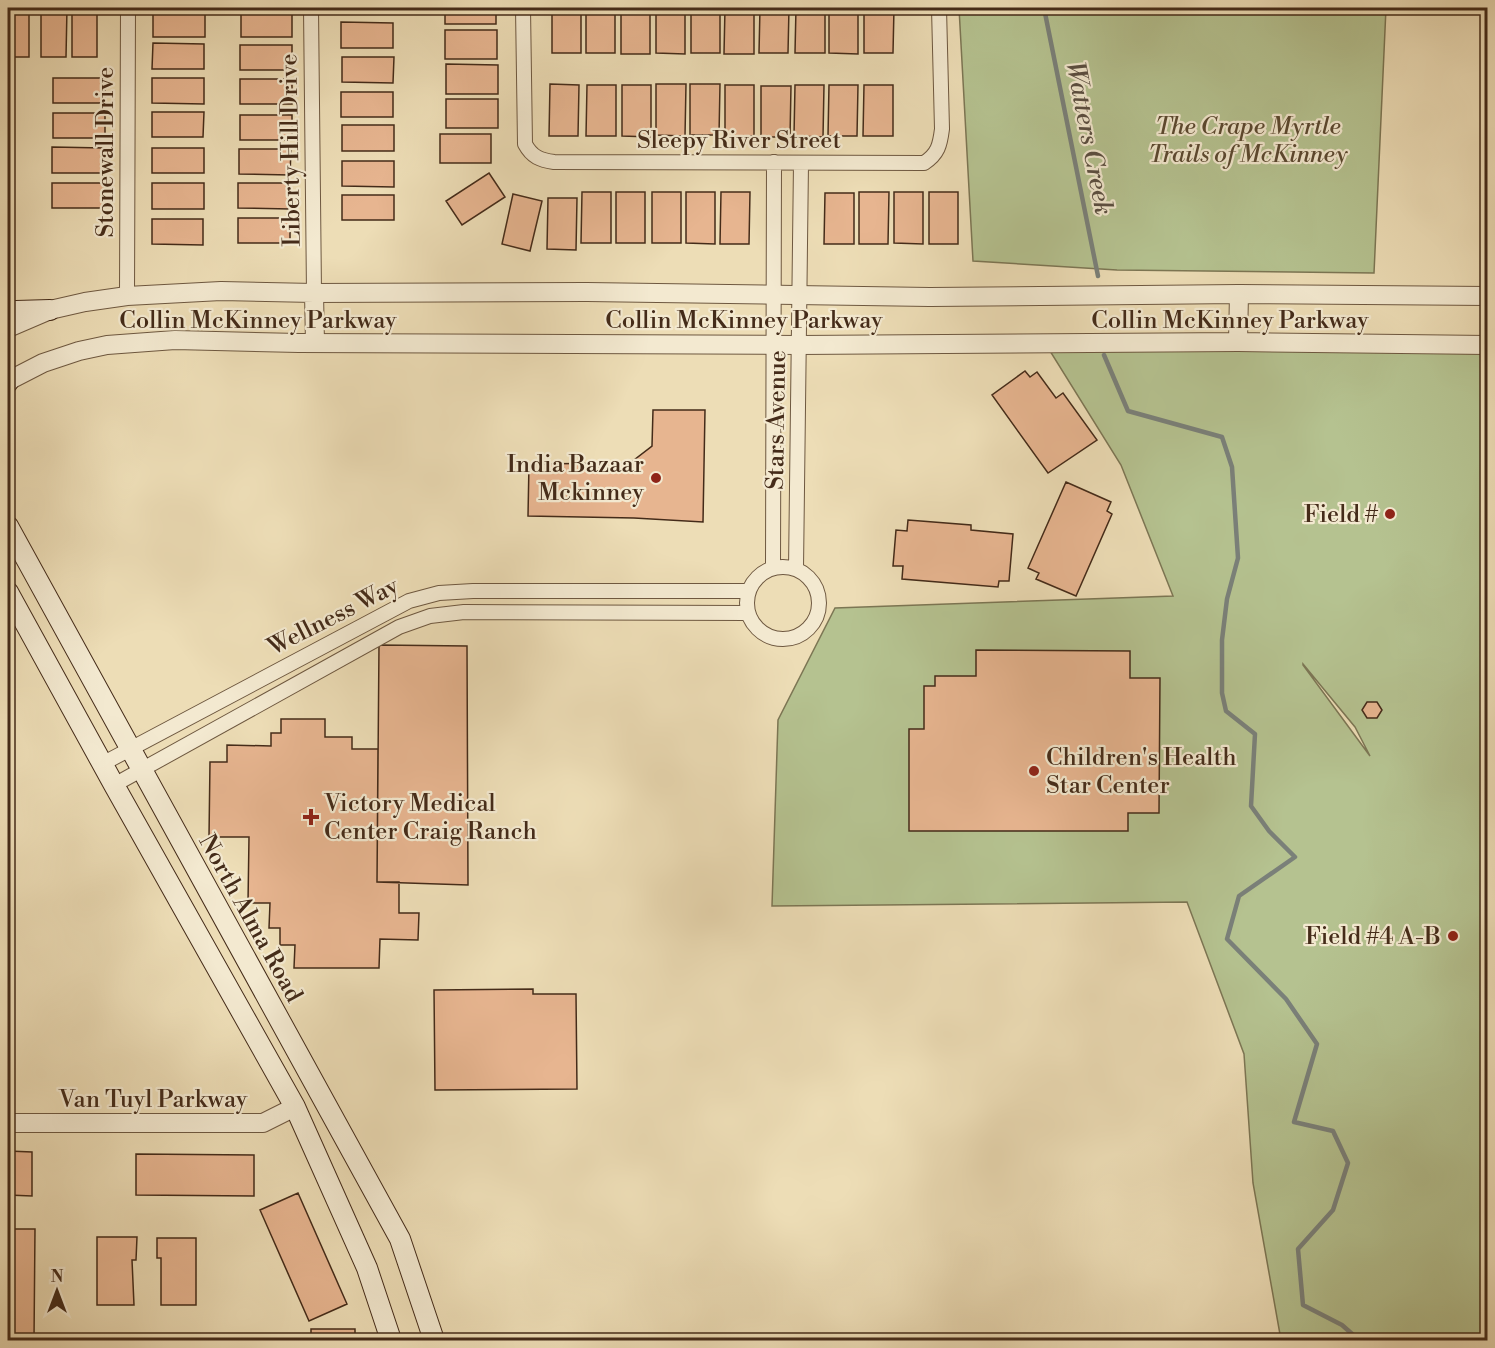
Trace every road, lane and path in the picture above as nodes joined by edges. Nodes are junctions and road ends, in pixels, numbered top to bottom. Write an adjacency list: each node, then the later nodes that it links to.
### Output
1 (128, 8): 9 (street, Stonewall Drive)
2 (311, 8): 7 (street, Liberty Hill Drive)
3 (523, 8): 5 (street, Sleepy River Street)
4 (939, 8): 6 (street, Sleepy River Street)
5 (774, 162): 6 (street, Sleepy River Street); 10 (street, Stars Avenue)
6 (801, 163): 11 (street, Stars Avenue)
7 (314, 293): 9 (street, Collin McKinney Parkway); 10 (street, Collin McKinney Parkway); 17 (street)
8 (1239, 294): 11 (street, Collin McKinney Parkway); 12 (street, Collin McKinney Parkway); 16 (street)
9 (127, 296): 13 (street, Collin McKinney Parkway)
10 (774, 296): 11 (street, Collin McKinney Parkway); 18 (street, Stars Avenue)
11 (800, 296): 19 (street, Stars Avenue)
12 (1488, 296)
13 (50, 310): 14 (main road); 15 (street, Collin McKinney Parkway)
14 (8, 314)
15 (8, 328)
16 (1238, 342): 19 (street, Collin McKinney Parkway); 20 (street, Collin McKinney Parkway)
17 (315, 343): 18 (street, Collin McKinney Parkway); 21 (street, Collin McKinney Parkway)
18 (774, 345): 19 (street, Collin McKinney Parkway); 23 (street, Stars Avenue)
19 (800, 345): 24 (street, Stars Avenue)
20 (1488, 345)
21 (8, 381)
22 (8, 526): 28 (main road, North Alma Road)
23 (773, 568): 24 (street); 25 (street)
24 (796, 569): 27 (street)
25 (749, 591): 27 (street); 28 (street, Wellness Way)
26 (8, 592): 29 (main road)
27 (748, 613): 30 (street, Wellness Way)
28 (129, 749): 29 (street, Wellness Way); 30 (main road, North Alma Road)
29 (102, 764): 31 (main road)
30 (141, 771): 31 (street, Wellness Way); 35 (main road, North Alma Road)
31 (114, 786): 32 (main road)
32 (295, 1107): 33 (street, Van Tuyl Parkway); 34 (main road)
33 (8, 1123)
34 (391, 1341)
35 (434, 1341)

